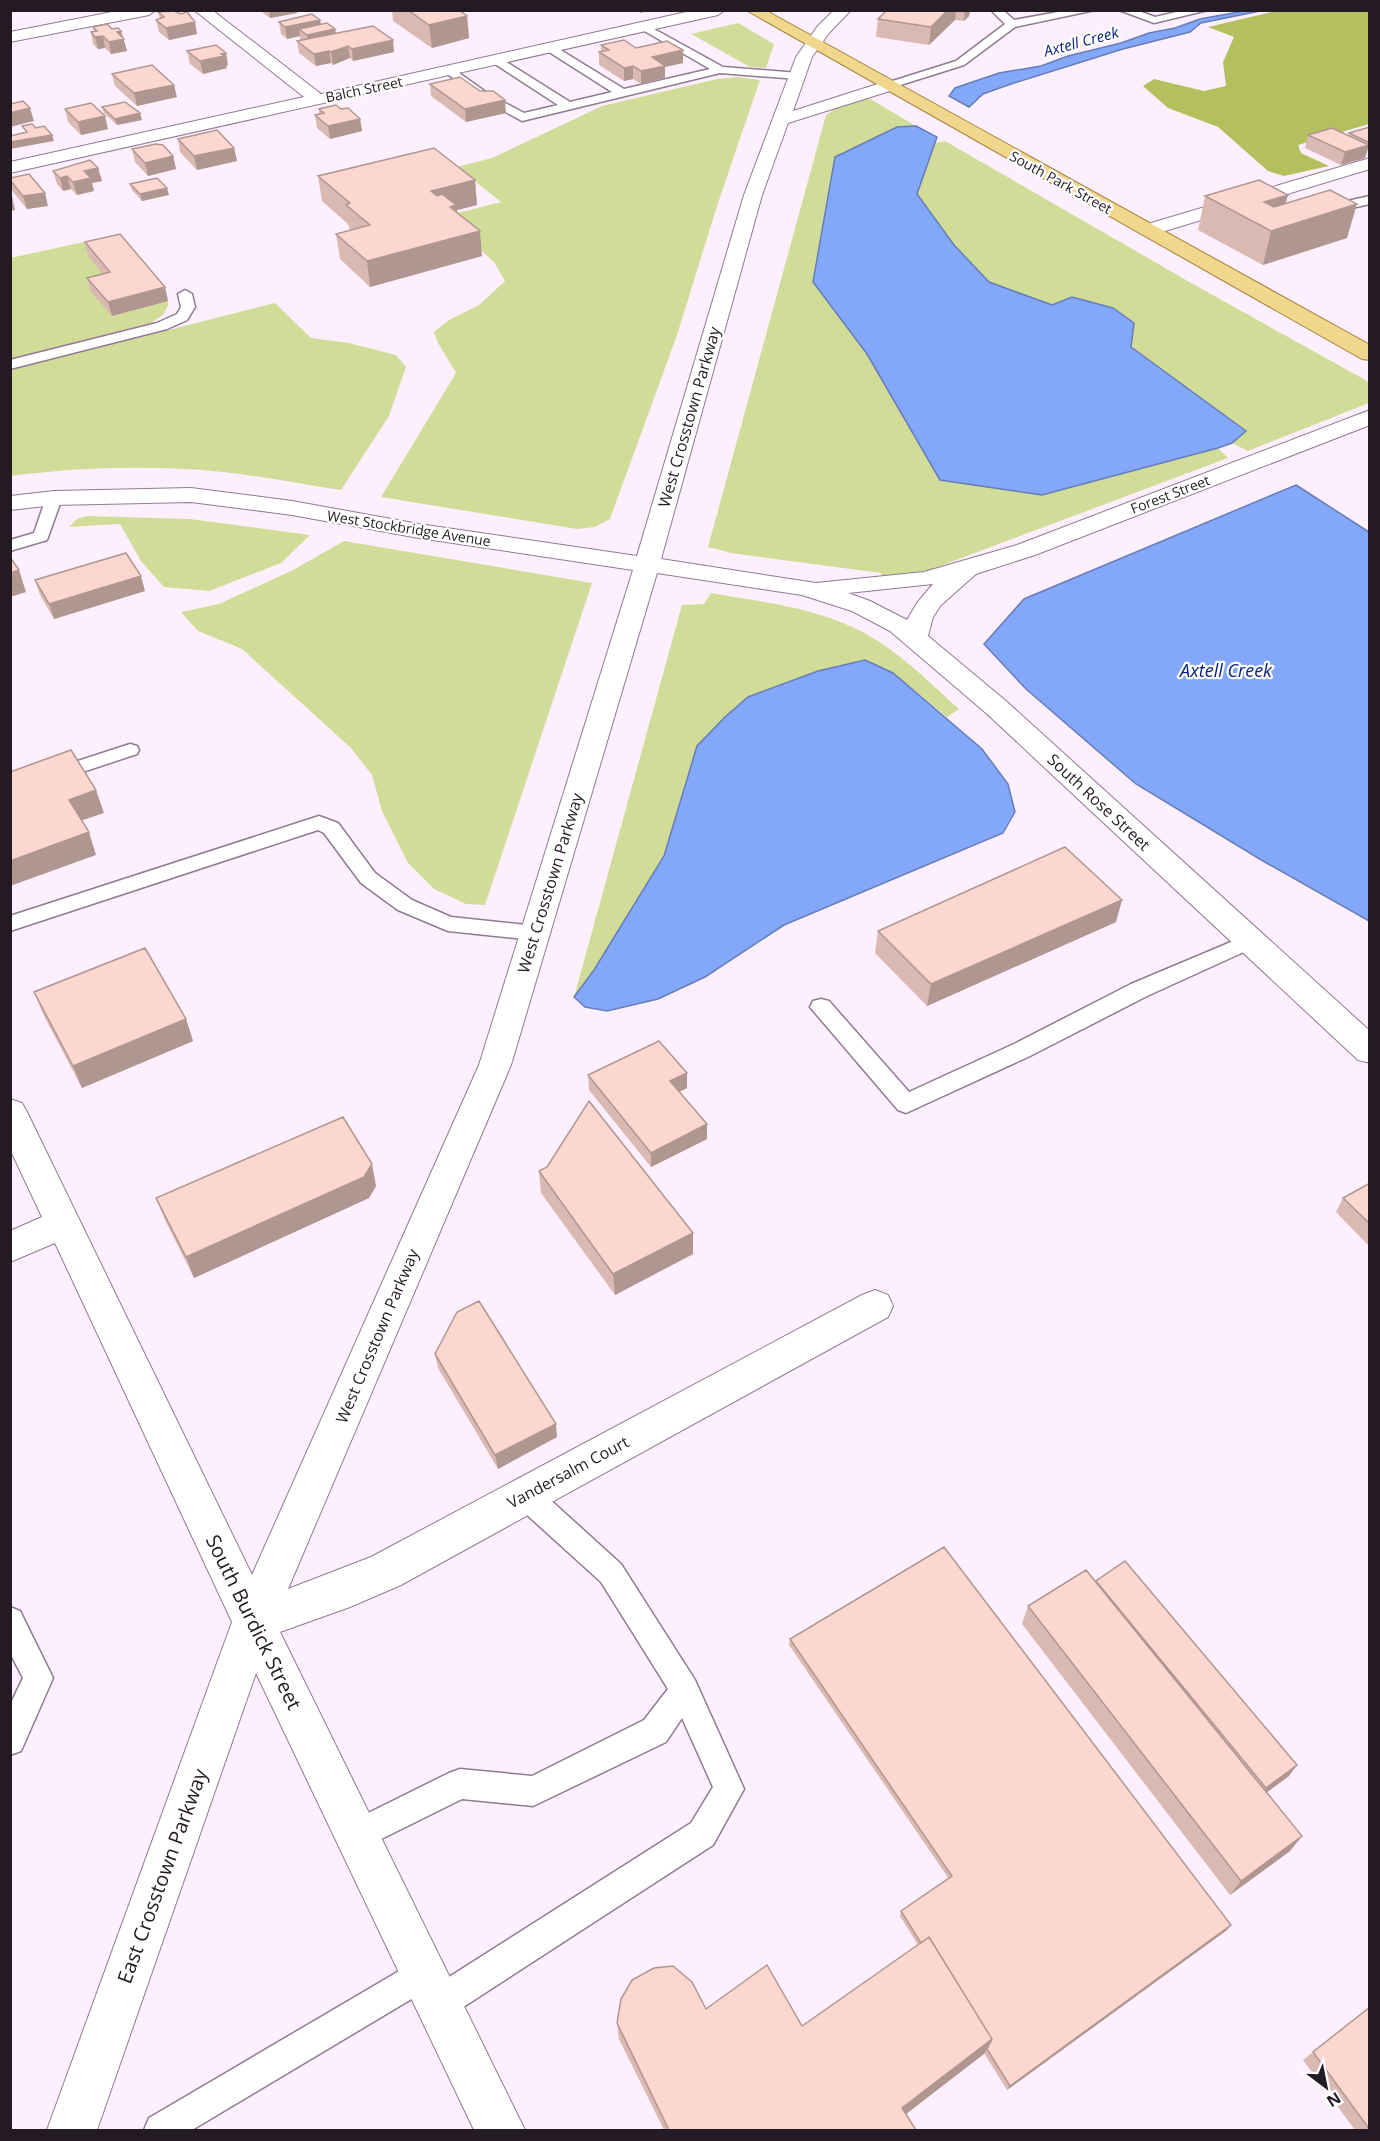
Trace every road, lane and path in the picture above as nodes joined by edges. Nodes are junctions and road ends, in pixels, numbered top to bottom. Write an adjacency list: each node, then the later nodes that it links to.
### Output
1 (149, 10): 12 (street)
2 (201, 10): 21 (street)
3 (718, 10): 11 (street, Balch Street)
4 (753, 10): 13 (main road, South Park Street)
5 (844, 10): 13 (street, West Crosstown Parkway)
6 (996, 10): 10 (lane)
7 (1090, 10): 10 (lane)
8 (1124, 10): 9 (lane)
9 (1203, 10)
10 (1012, 24): 19 (lane)
11 (645, 27): 14 (street, Balch Street); 17 (lane)
12 (10, 37)
13 (812, 44): 18 (street, West Crosstown Parkway); 19 (main road, South Park Street)
14 (550, 48): 15 (street, Balch Street); 20 (lane)
15 (496, 60): 16 (street, Balch Street); 22 (lane)
16 (448, 70): 21 (street, Balch Street); 22 (lane)
17 (720, 70): 18 (lane); 20 (lane)
18 (798, 76): 23 (street, West Crosstown Parkway)
19 (887, 86): 23 (street); 30 (main road, South Park Street)
20 (622, 93): 22 (lane)
21 (317, 99): 25 (street, Balch Street)
22 (568, 106)
23 (781, 120): 38 (street, West Crosstown Parkway)
24 (1370, 163): 26 (street)
25 (10, 168)
26 (1255, 198): 28 (lane); 30 (street)
27 (1370, 200): 29 (lane)
28 (1274, 207)
29 (1310, 211)
30 (1148, 230): 32 (main road, South Park Street)
31 (185, 294): 33 (lane)
32 (1370, 354)
33 (10, 365)
34 (1370, 417): 39 (street, Forest Street)
35 (54, 498): 36 (street, West Stockbridge Avenue); 37 (lane); 38 (street, West Stockbridge Avenue)
36 (10, 503)
37 (10, 546)
38 (647, 565): 40 (street, West Stockbridge Avenue); 45 (street, West Crosstown Parkway)
39 (970, 568): 40 (street, Forest Street); 41 (street, Forest Street)
40 (806, 588): 41 (street, South Rose Street)
41 (915, 638): 46 (street, South Rose Street)
42 (130, 750): 43 (lane)
43 (10, 790)
44 (10, 924): 45 (lane)
45 (535, 933): 55 (street, West Crosstown Parkway)
46 (1251, 941): 47 (lane); 48 (street, South Rose Street)
47 (821, 1007)
48 (1370, 1051)
49 (10, 1112): 50 (street, South Burdick Street)
50 (63, 1223): 51 (street); 55 (street, South Burdick Street)
51 (10, 1247)
52 (875, 1306): 53 (street, Vandersalm Court)
53 (525, 1495): 55 (street, Vandersalm Court); 56 (lane)
54 (10, 1621): 57 (lane)
55 (253, 1621): 58 (street, South Burdick Street); 60 (street, East Crosstown Parkway)
56 (685, 1690): 58 (lane); 59 (lane)
57 (10, 1740)
58 (357, 1835): 59 (street, South Burdick Street)
59 (431, 1988): 61 (lane); 62 (street, South Burdick Street)
60 (72, 2130)
61 (161, 2130)
62 (500, 2130)

